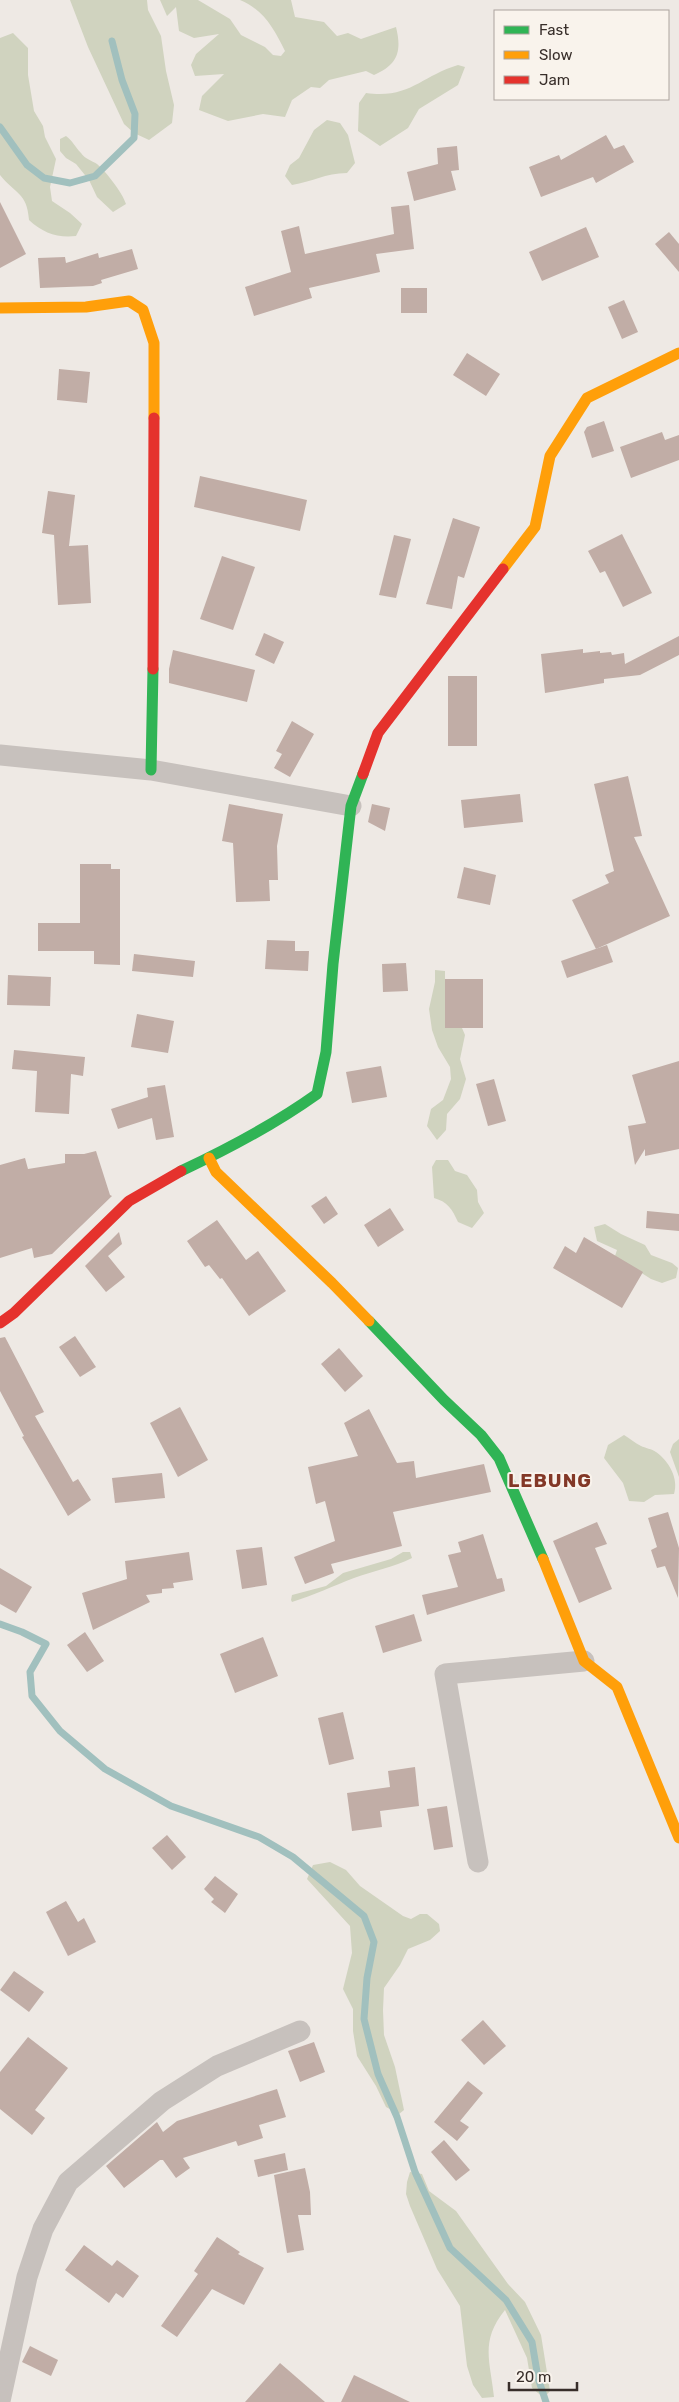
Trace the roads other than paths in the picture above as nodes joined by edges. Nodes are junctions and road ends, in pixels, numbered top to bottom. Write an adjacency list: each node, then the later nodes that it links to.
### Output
1 (0, 308): 4 (street)
2 (679, 353): 5 (street)
3 (0, 755): 4 (street)
4 (151, 770): 5 (street)
5 (351, 806): 6 (street)
6 (209, 1158): 7 (street); 8 (street)
7 (0, 1323)
8 (584, 1661): 9 (street); 10 (street)
9 (679, 1838)
10 (478, 1862)
11 (300, 2031): 12 (street)
12 (0, 2401)

